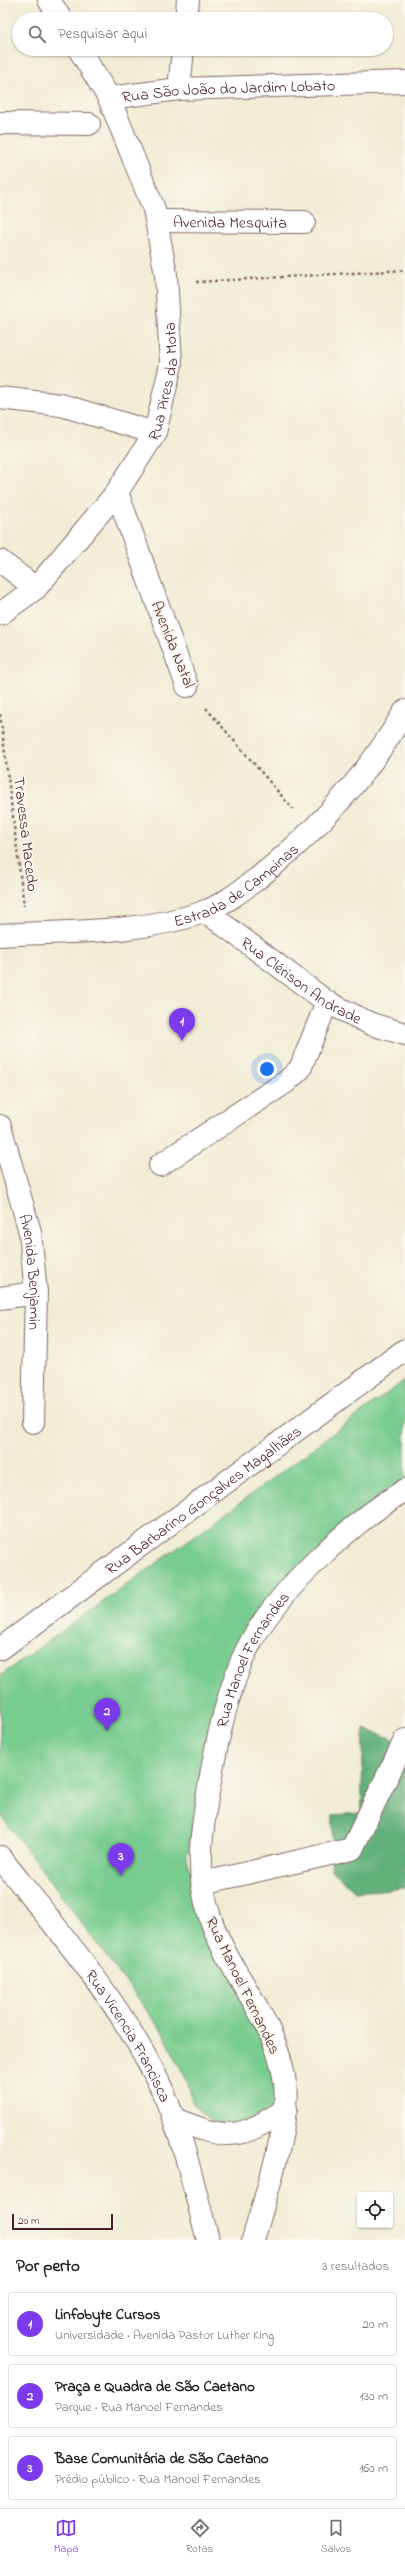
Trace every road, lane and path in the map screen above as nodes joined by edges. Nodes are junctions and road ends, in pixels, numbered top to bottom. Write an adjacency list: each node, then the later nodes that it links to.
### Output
1 (49, 0): 3 (street)
2 (188, 0): 4 (street)
3 (57, 12)
4 (187, 12)
5 (83, 56): 9 (street, Rua São João do Jardim Lobato)
6 (182, 56): 8 (street)
7 (405, 82): 8 (street, Rua São João do Jardim Lobato)
8 (179, 89): 9 (street, Rua São João do Jardim Lobato)
9 (109, 98): 12 (street, Rua Pires da Mota)
10 (0, 123): 11 (street)
11 (89, 124)
12 (156, 221): 13 (street, Avenida Mesquita); 15 (street, Rua Pires da Mota)
13 (304, 222)
14 (405, 270): 15 (path)
15 (166, 283): 17 (street, Rua Pires da Mota)
16 (0, 398): 17 (street)
17 (155, 433): 18 (street, Rua Pires da Mota)
18 (117, 492): 20 (street, Rua Pires da Mota); 22 (street, Avenida Natal)
19 (0, 561): 20 (street)
20 (36, 588): 21 (street, Rua Pires da Mota)
21 (0, 614)
22 (188, 686): 25 (path, Avenida Natal)
23 (405, 711): 25 (street, Estrada de Campinas)
24 (0, 714): 27 (path, Travessa Macedo)
25 (312, 831): 26 (street, Estrada de Campinas)
26 (205, 911): 27 (street, Estrada de Campinas); 29 (street, Rua Clérison Andrade)
27 (28, 934): 28 (street, Estrada de Campinas)
28 (0, 936)
29 (326, 1002): 30 (street, Rua Clérison Andrade); 32 (street)
30 (405, 1034)
31 (0, 1126): 33 (street, Avenida Benjamin)
32 (160, 1165)
33 (36, 1293): 34 (street); 36 (street, Avenida Benjamin)
34 (0, 1298)
35 (405, 1350): 38 (street, Rua Barbarino Gonçalves Magalhães)
36 (33, 1422)
37 (405, 1490): 41 (street, Rua Manoel Fernandes)
38 (0, 1649)
39 (405, 1740): 41 (street)
40 (0, 1857): 43 (street, Rua Vicencia Francisca)
41 (202, 1883): 42 (street, Rua Manoel Fernandes)
42 (286, 2109): 43 (street); 45 (street)
43 (174, 2119): 44 (street, Rua Vicencia Francisca)
44 (208, 2240)
45 (253, 2240)

